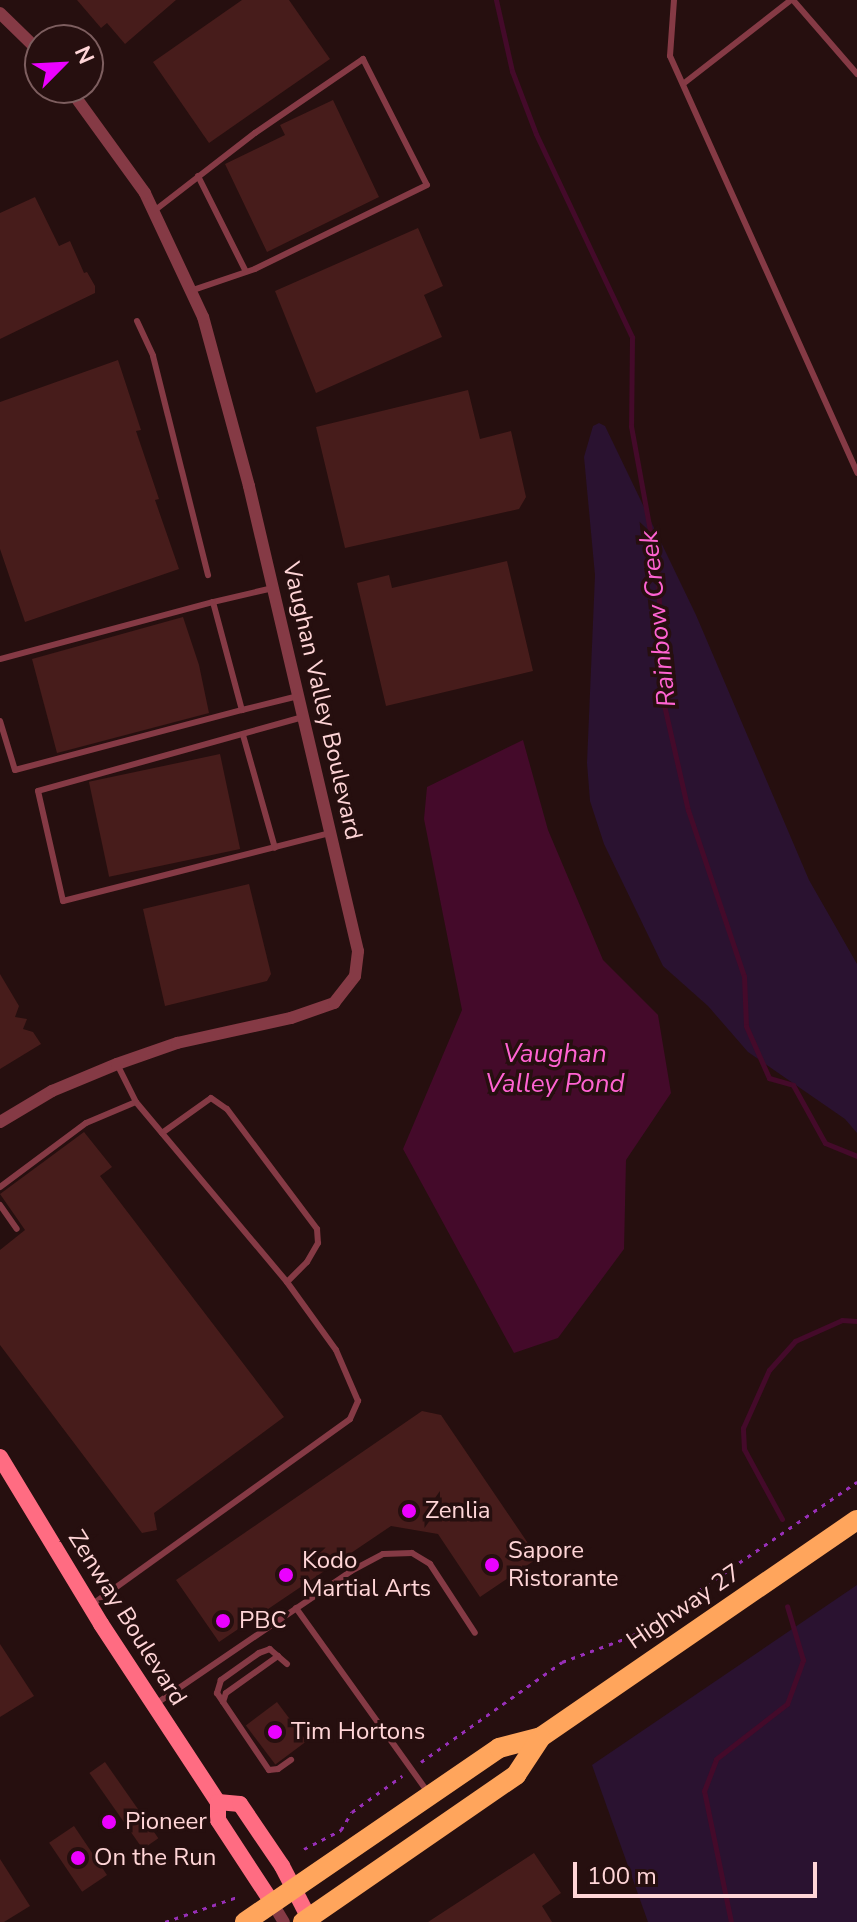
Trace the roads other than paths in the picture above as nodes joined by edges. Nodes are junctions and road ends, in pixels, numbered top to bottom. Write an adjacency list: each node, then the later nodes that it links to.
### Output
1 (674, 0): 6 (lane)
2 (792, 0): 5 (lane); 6 (lane)
3 (0, 13): 4 (street)
4 (24, 36)
5 (857, 74)
6 (683, 84): 13 (lane)
7 (80, 104): 9 (street, Vaughan Valley Boulevard)
8 (198, 176): 9 (lane); 10 (lane); 10 (lane)
9 (154, 211): 11 (street, Vaughan Valley Boulevard)
10 (246, 272): 11 (lane)
11 (193, 290): 15 (street, Vaughan Valley Boulevard)
12 (137, 321): 14 (lane)
13 (857, 473)
14 (208, 575)
15 (273, 588): 16 (lane); 18 (street, Vaughan Valley Boulevard)
16 (213, 602): 17 (lane); 19 (lane)
17 (0, 659)
18 (298, 696): 19 (lane); 20 (street, Vaughan Valley Boulevard)
19 (242, 710): 21 (lane)
20 (303, 717): 22 (lane); 23 (street, Vaughan Valley Boulevard)
21 (0, 721)
22 (243, 735): 24 (lane); 24 (lane)
23 (331, 833): 24 (lane); 25 (street, Vaughan Valley Boulevard)
24 (275, 848)
25 (117, 1064): 26 (lane); 27 (street, Vaughan Valley Boulevard)
26 (136, 1102): 28 (lane); 29 (lane)
27 (0, 1122)
28 (162, 1133): 32 (lane); 32 (lane)
29 (0, 1187)
30 (0, 1205): 31 (lane)
31 (17, 1229)
32 (287, 1282): 35 (lane)
33 (0, 1457): 35 (street, Zenway Boulevard)
34 (857, 1520): 42 (main road, Highway 27)
35 (90, 1606): 41 (street, Zenway Boulevard)
36 (296, 1608): 37 (lane); 41 (lane); 44 (lane)
37 (475, 1633)
38 (278, 1656): 39 (lane); 40 (lane); 40 (lane)
39 (287, 1664)
40 (223, 1702): 43 (lane)
41 (153, 1705): 45 (street, Zenway Boulevard)
42 (541, 1737): 44 (main road, Highway 27); 48 (main road, Highway 27)
43 (291, 1760)
44 (430, 1795): 46 (main road, Highway 27)
45 (218, 1802): 46 (street, Zenway Boulevard); 47 (street, Zenway Boulevard)
46 (294, 1890): 47 (main road, Highway 27); 48 (street, Zenway Boulevard)
47 (273, 1904): 49 (main road, Highway 27); 50 (street)
48 (308, 1921)
49 (245, 1922)
50 (284, 1922)

